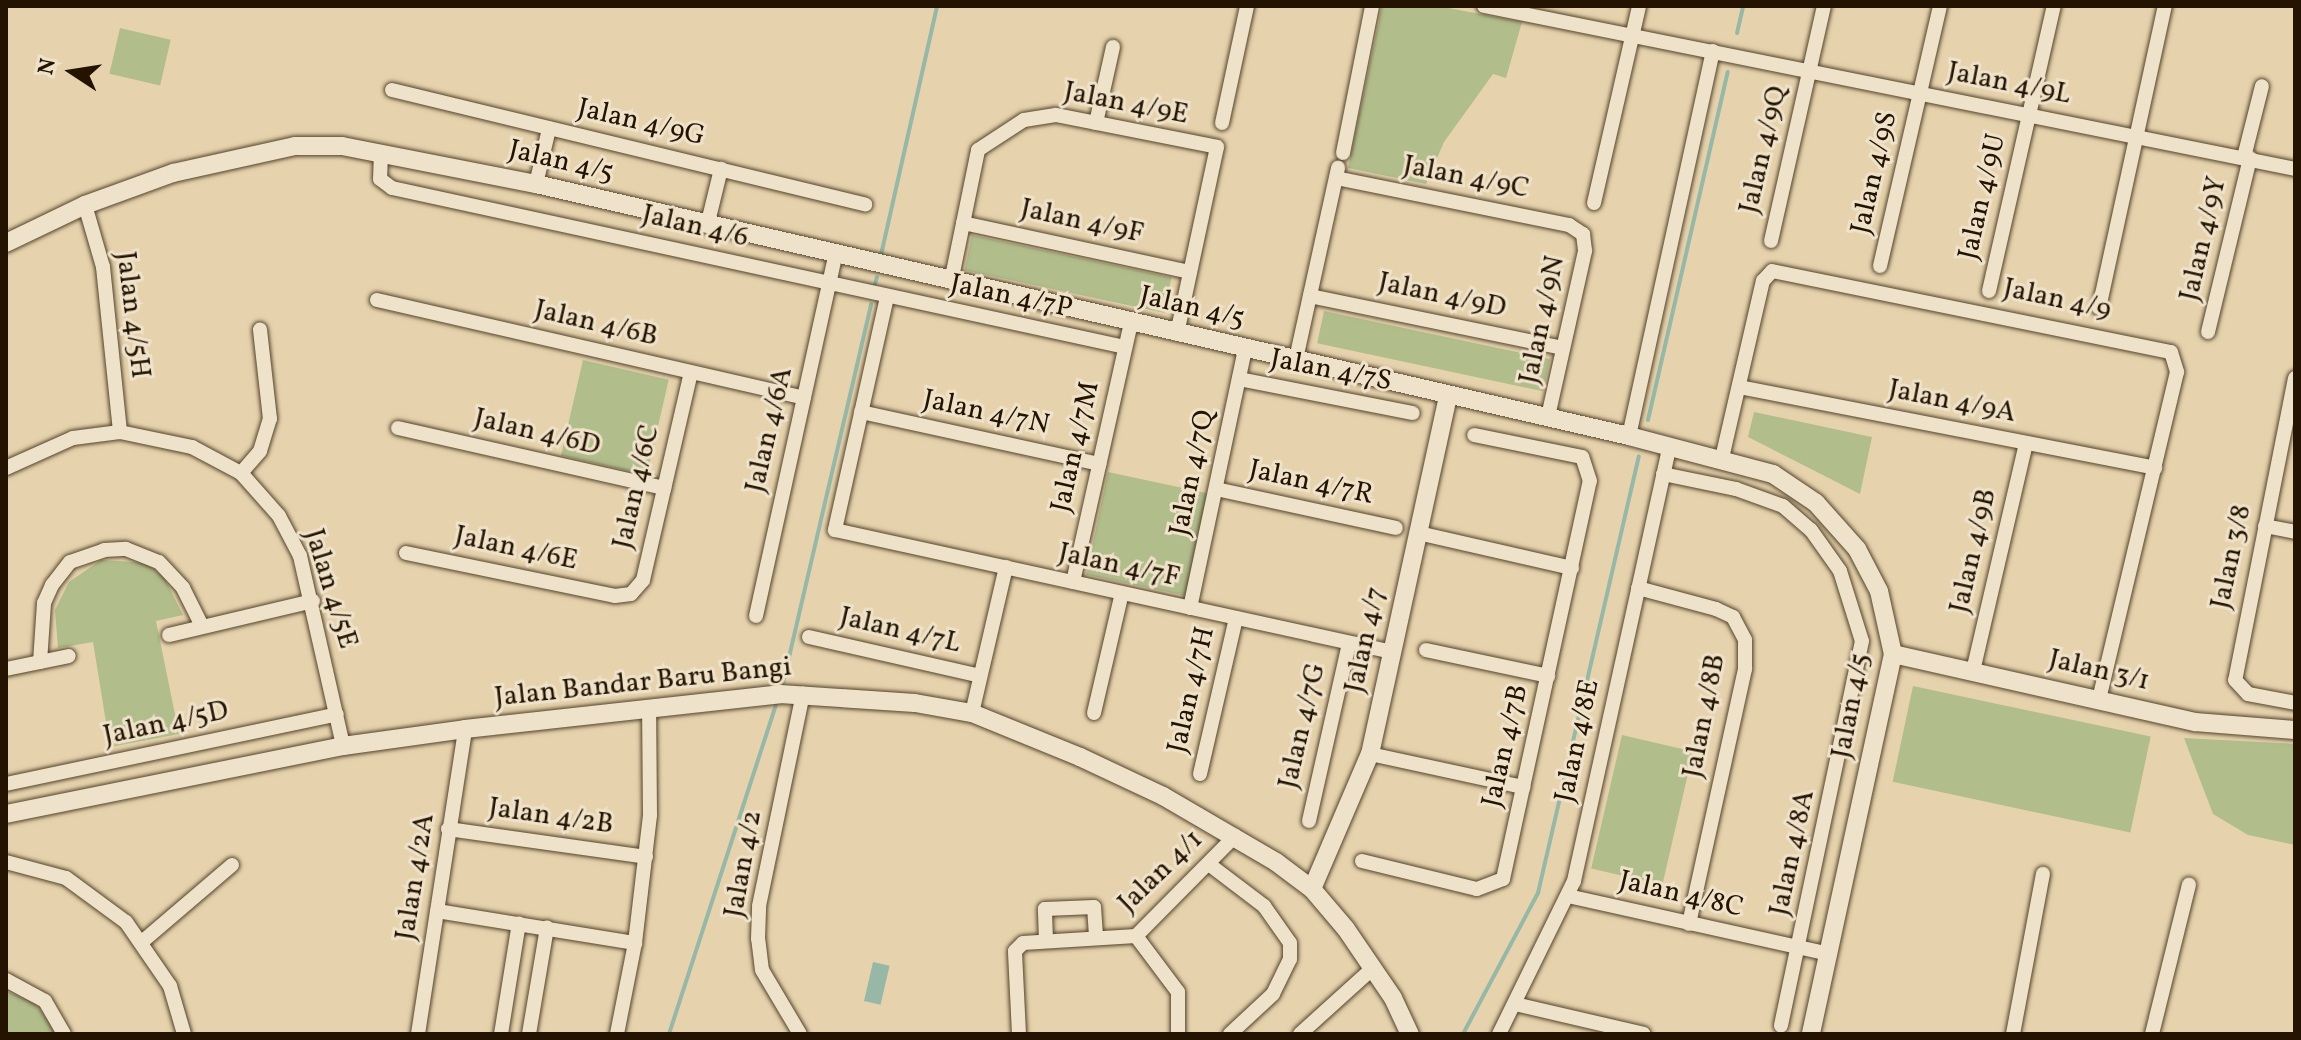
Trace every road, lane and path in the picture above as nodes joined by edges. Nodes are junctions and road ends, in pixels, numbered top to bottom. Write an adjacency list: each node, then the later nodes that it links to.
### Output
1 (1247, 6): 19 (street)
2 (1372, 6): 23 (street)
3 (1484, 6): 9 (street, Jalan 4/9L)
4 (1639, 6): 10 (street)
5 (1824, 6): 13 (street, Jalan 4/9Q)
6 (1940, 6): 16 (street, Jalan 4/9S)
7 (2054, 6): 17 (street, Jalan 4/9U)
8 (2165, 6): 21 (street)
9 (1505, 8): 10 (street, Jalan 4/9L)
10 (1632, 36): 12 (street, Jalan 4/9L); 28 (street)
11 (1113, 47): 18 (street)
12 (1707, 50): 13 (street, Jalan 4/9L); 66 (street)
13 (1809, 71): 16 (street, Jalan 4/9L); 34 (street, Jalan 4/9Q)
14 (2262, 86): 24 (street, Jalan 4/9Y)
15 (392, 90): 20 (street, Jalan 4/9G)
16 (1920, 93): 17 (street, Jalan 4/9L); 37 (street, Jalan 4/9S)
17 (2029, 114): 21 (street, Jalan 4/9L); 41 (street, Jalan 4/9U)
18 (1096, 123): 31 (street, Jalan 4/9E); 38 (street, Jalan 4/9E)
19 (1222, 123)
20 (549, 129): 25 (street, Jalan 4/9G); 27 (street, Jalan 4/9G)
21 (2138, 136): 24 (street, Jalan 4/9L); 45 (street)
22 (381, 152): 27 (street, Jalan 4/5); 30 (street, Jalan 4/5); 40 (street, Jalan 4/6)
23 (1343, 153)
24 (2247, 157): 26 (street, Jalan 4/9L); 48 (street, Jalan 4/9Y)
25 (721, 169): 29 (street, Jalan 4/9G); 32 (street, Jalan 4/9G)
26 (2295, 169)
27 (536, 184): 32 (street, Jalan 4/5)
28 (1594, 203)
29 (865, 204)
30 (85, 205): 35 (street, Jalan 4/5); 64 (street, Jalan 4/5H)
31 (963, 223): 38 (street, Jalan 4/9F); 39 (street, Jalan 4/9E)
32 (707, 226): 36 (street, Jalan 4/5)
33 (1583, 234): 42 (street, Jalan 4/9C); 51 (street, Jalan 4/9N)
34 (1771, 241)
35 (6, 243)
36 (835, 256): 39 (street, Jalan 4/5); 40 (street, Jalan 4/6A)
37 (1880, 266)
38 (1190, 272): 49 (street, Jalan 4/9E)
39 (951, 282): 46 (street, Jalan 4/5)
40 (829, 284): 43 (street, Jalan 4/6); 59 (street, Jalan 4/6A)
41 (1989, 291)
42 (1310, 296): 51 (street, Jalan 4/9D); 53 (street, Jalan 4/9C)
43 (887, 297): 50 (street, Jalan 4/7P); 60 (street)
44 (377, 300): 54 (street, Jalan 4/6B)
45 (2099, 308)
46 (1131, 323): 49 (street, Jalan 4/5); 50 (street, Jalan 4/7M)
47 (260, 330): 73 (street)
48 (2208, 332)
49 (1177, 334): 52 (street, Jalan 4/5)
50 (1125, 347): 70 (street, Jalan 4/7M)
51 (1563, 348): 62 (street, Jalan 4/9N)
52 (1245, 349): 53 (street, Jalan 4/5); 56 (street, Jalan 4/7Q)
53 (1296, 359): 58 (street, Jalan 4/5)
54 (691, 372): 59 (street, Jalan 4/6B); 75 (street, Jalan 4/6C)
55 (2295, 378): 77 (street, Jalan 3/8)
56 (1239, 379): 61 (street, Jalan 4/7S); 76 (street, Jalan 4/7Q)
57 (1739, 387): 67 (street, Jalan 4/9A); 69 (street, Jalan 4/9); 72 (street, Jalan 4/9)
58 (1448, 395): 62 (street, Jalan 4/5); 80 (street, Jalan 4/7)
59 (804, 398): 90 (street, Jalan 4/6A)
60 (861, 412): 70 (street, Jalan 4/7N); 82 (street, Jalan 4/7F)
61 (1413, 413)
62 (1548, 417): 66 (street, Jalan 4/5)
63 (398, 428): 75 (street, Jalan 4/6D)
64 (120, 432): 71 (street, Jalan 4/5E); 73 (street, Jalan 4/5E)
65 (1474, 435): 83 (street, Jalan 4/7B)
66 (1629, 436): 68 (street, Jalan 4/5)
67 (2026, 443): 72 (street, Jalan 4/9A); 102 (street, Jalan 4/9B)
68 (1670, 445): 69 (street, Jalan 4/5); 74 (street, Jalan 4/8E)
69 (1722, 458): 98 (street, Jalan 4/5)
70 (1099, 464): 84 (street, Jalan 4/7M)
71 (6, 468)
72 (2155, 468): 106 (street, Jalan 4/9)
73 (241, 473): 88 (street, Jalan 4/5E)
74 (1663, 474): 85 (street, Jalan 4/8E); 141 (street, Jalan 4/8A)
75 (664, 488): 87 (street, Jalan 4/6C)
76 (1216, 489): 78 (street, Jalan 4/7R); 89 (street, Jalan 4/7Q)
77 (2265, 526): 79 (street); 107 (street, Jalan 3/8)
78 (1396, 528)
79 (2295, 532)
80 (1418, 533): 83 (street); 97 (street, Jalan 4/7)
81 (406, 553): 87 (street, Jalan 4/6E)
82 (1006, 567): 84 (street, Jalan 4/7F); 103 (street, Jalan 4/7L)
83 (1572, 568): 104 (street, Jalan 4/7B)
84 (1073, 582): 86 (street, Jalan 4/7F)
85 (1638, 588): 131 (street, Jalan 4/8E); 134 (street, Jalan 4/8B)
86 (1122, 593): 89 (street, Jalan 4/7F); 110 (street)
87 (615, 596)
88 (313, 601): 92 (street); 111 (street, Jalan 4/5E)
89 (1190, 608): 91 (street, Jalan 4/7F)
90 (756, 616)
91 (1236, 618): 95 (street, Jalan 4/7F); 116 (street, Jalan 4/7H)
92 (202, 626): 93 (street); 100 (street)
93 (169, 635)
94 (809, 637): 103 (street, Jalan 4/7L)
95 (1349, 643): 97 (street, Jalan 4/7F); 120 (street, Jalan 4/7G)
96 (1426, 650): 104 (street)
97 (1392, 652): 115 (street, Jalan 4/7)
98 (1893, 654): 102 (street, Jalan 3/1); 142 (street, Jalan 4/5)
99 (69, 656): 100 (street)
100 (40, 662): 101 (street)
101 (6, 669)
102 (1973, 671): 106 (street, Jalan 3/1)
103 (980, 676): 109 (street, Jalan 4/7L)
104 (1548, 676): 118 (street, Jalan 4/7B)
105 (803, 694): 108 (street, Jalan Bandar Baru Bangi); 109 (street, Jalan Bandar Baru Bangi); 153 (street, Jalan 4/2)
106 (2099, 700): 113 (street, Jalan 3/1)
107 (2295, 703)
108 (649, 707): 112 (street, Jalan Bandar Baru Bangi); 123 (street)
109 (972, 713): 122 (street, Jalan Bandar Baru Bangi)
110 (1094, 713)
111 (337, 714): 114 (street, Jalan 4/5E); 117 (street, Jalan 4/5D)
112 (465, 729): 114 (street, Jalan Bandar Baru Bangi); 121 (street, Jalan 4/2A)
113 (2295, 730)
114 (343, 746): 119 (street, Jalan Bandar Baru Bangi)
115 (1370, 754): 118 (street); 130 (street, Jalan 4/7)
116 (1200, 774)
117 (6, 784)
118 (1523, 787): 124 (street, Jalan 4/7B)
119 (6, 814)
120 (1309, 821)
121 (448, 829): 123 (street, Jalan 4/2B); 132 (street, Jalan 4/2A)
122 (1235, 836): 127 (street, Jalan 4/1); 130 (street, Jalan Bandar Baru Bangi)
123 (646, 857): 140 (street)
124 (1362, 861)
125 (6, 862): 138 (street)
126 (232, 865): 138 (street)
127 (1210, 865): 136 (street, Jalan 4/1); 156 (street)
128 (2043, 874): 162 (street)
129 (2189, 885): 163 (street)
130 (1312, 889): 143 (street, Jalan Bandar Baru Bangi)
131 (1568, 896): 134 (street, Jalan 4/8C); 145 (street, Jalan 4/8E)
132 (437, 911): 133 (street); 149 (street, Jalan 4/2A)
133 (519, 923): 135 (street); 150 (street)
134 (1689, 924): 141 (street, Jalan 4/8C)
135 (547, 928): 140 (street); 151 (street)
136 (1136, 936): 137 (street, Jalan 4/1); 155 (street)
137 (1096, 938): 139 (street, Jalan 4/1); 139 (street)
138 (143, 941): 148 (street)
139 (1046, 941): 154 (street, Jalan 4/1)
140 (635, 943): 152 (street)
141 (1799, 948): 142 (street, Jalan 4/8C); 146 (street, Jalan 4/8A)
142 (1829, 954): 161 (street, Jalan 4/5)
143 (1373, 968): 157 (street); 158 (street, Jalan Bandar Baru Bangi)
144 (6, 980): 147 (street)
145 (1515, 1004): 159 (street, Jalan 4/8E); 160 (street)
146 (1781, 1026)
147 (64, 1034)
148 (184, 1034)
149 (418, 1034)
150 (501, 1034)
151 (529, 1034)
152 (617, 1034)
153 (800, 1034)
154 (1019, 1034)
155 (1178, 1034)
156 (1230, 1034)
157 (1300, 1034)
158 (1410, 1034)
159 (1499, 1034)
160 (1644, 1034)
161 (1811, 1034)
162 (2013, 1034)
163 (2152, 1034)

